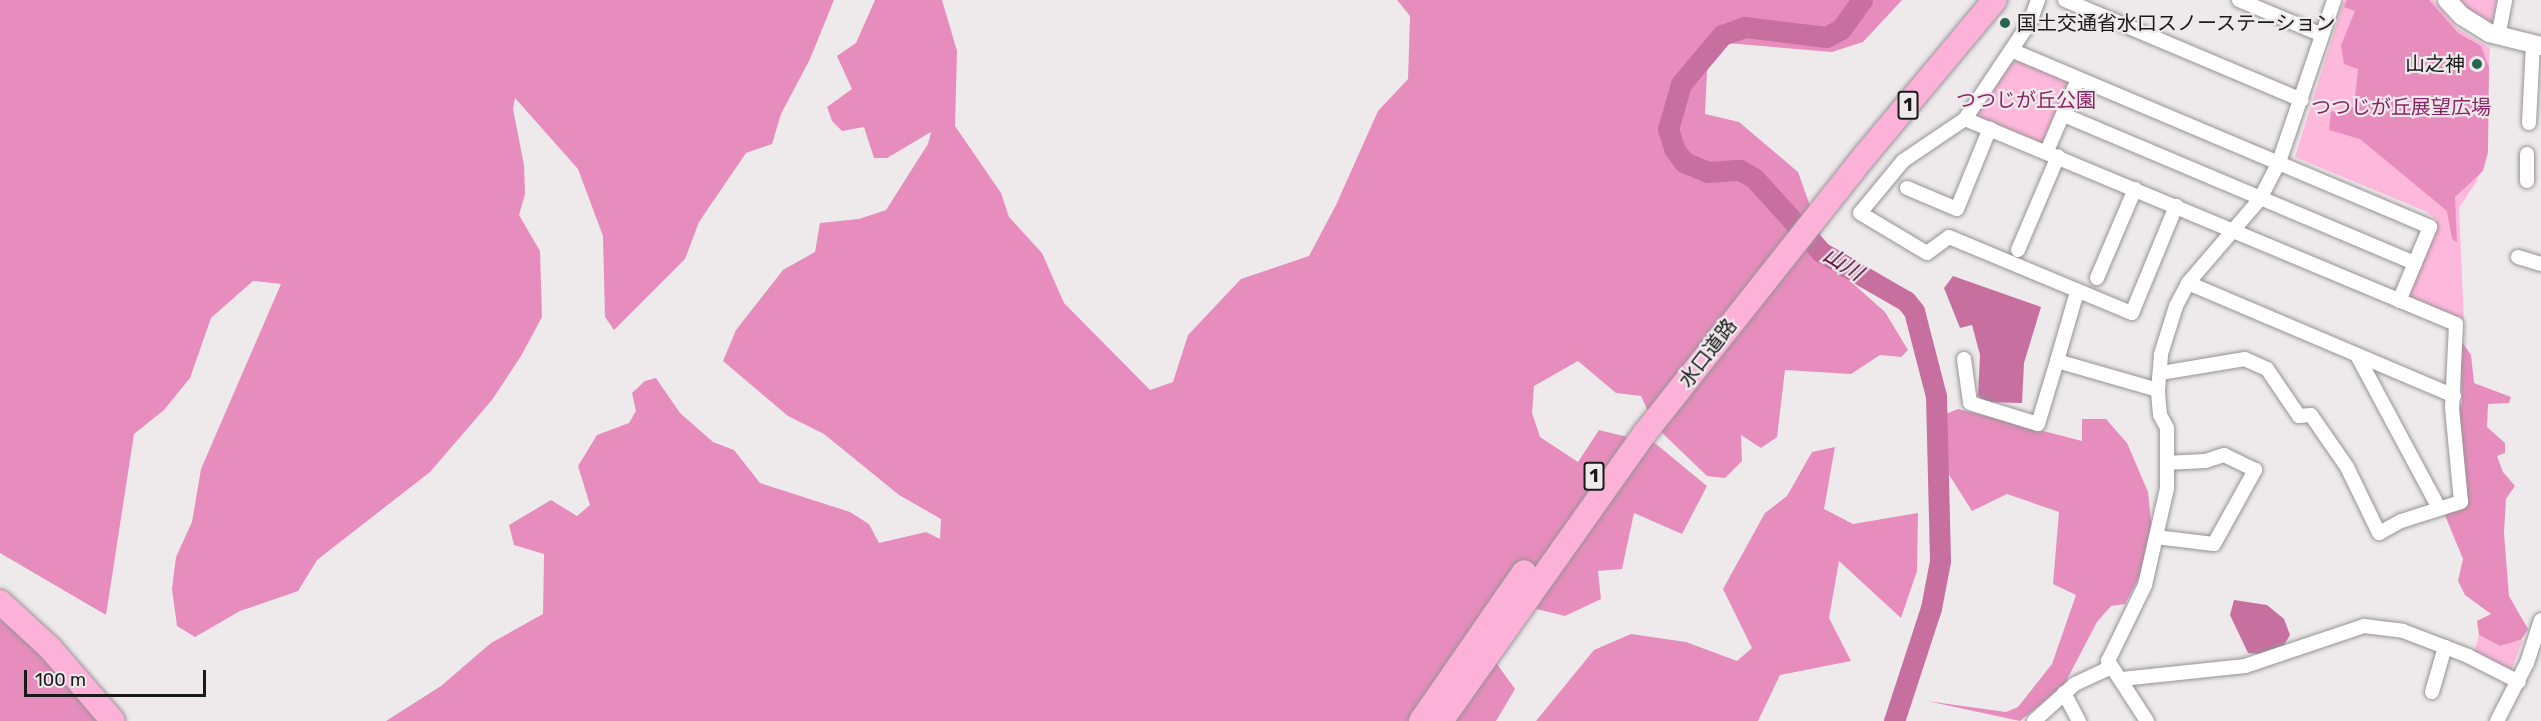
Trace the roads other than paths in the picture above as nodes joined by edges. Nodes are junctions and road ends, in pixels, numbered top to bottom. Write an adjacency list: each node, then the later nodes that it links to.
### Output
1 (1974, 0): 26 (highway, 水口道路 / 1)
2 (1995, 0): 26 (highway, 水口道路 / 1)
3 (2038, 0): 12 (street)
4 (2065, 0): 14 (street)
5 (2239, 0): 9 (street)
6 (2334, 0): 9 (street)
7 (2447, 0): 10 (street)
8 (2505, 0): 10 (street)
9 (2320, 34): 14 (street)
10 (2498, 37): 11 (street)
11 (2537, 45): 17 (street)
12 (2011, 50): 13 (street); 16 (street)
13 (2078, 79): 15 (street); 20 (street)
14 (2302, 100): 20 (street)
15 (2064, 116): 19 (street); 25 (street)
16 (1965, 118): 18 (street); 36 (street)
17 (2529, 123)
18 (1990, 128): 19 (street); 23 (street)
19 (2053, 154): 24 (street); 30 (street)
20 (2279, 162): 25 (street); 32 (street)
21 (2532, 163): 22 (street)
22 (2527, 181)
23 (1907, 188)
24 (2135, 189): 27 (street); 34 (street)
25 (2260, 199): 28 (street); 32 (street)
26 (1816, 204): 29 (highway, 水口道路 / 1)
27 (2176, 206): 28 (street); 36 (street)
28 (2234, 231): 35 (street); 37 (street)
29 (1782, 245): 56 (highway, 水口道路 / 1); 57 (highway, 水口道路 / 1)
30 (2018, 250)
31 (2518, 257): 33 (street)
32 (2415, 263): 37 (street)
33 (2541, 264)
34 (2097, 278)
35 (2188, 284): 38 (street); 41 (street)
36 (2077, 292): 40 (street)
37 (2399, 301): 43 (street)
38 (2358, 357): 43 (street); 45 (street)
39 (1964, 359): 40 (street)
40 (2057, 361): 42 (street)
41 (2160, 373): 42 (street); 45 (street)
42 (2158, 390): 44 (street)
43 (2454, 396): 45 (street)
44 (2170, 463): 46 (street); 46 (street)
45 (2439, 508)
46 (2156, 537): 50 (street)
47 (0, 602): 55 (highway)
48 (2541, 620): 52 (street)
49 (2445, 647): 51 (street); 52 (street); 53 (street)
50 (2110, 667): 51 (street); 54 (street)
51 (2122, 679): 60 (street)
52 (2519, 682): 61 (street)
53 (2432, 692)
54 (2064, 693): 58 (street); 59 (street)
55 (113, 721)
56 (1421, 721)
57 (1441, 721)
58 (2034, 721)
59 (2079, 721)
60 (2148, 721)
61 (2497, 721)

